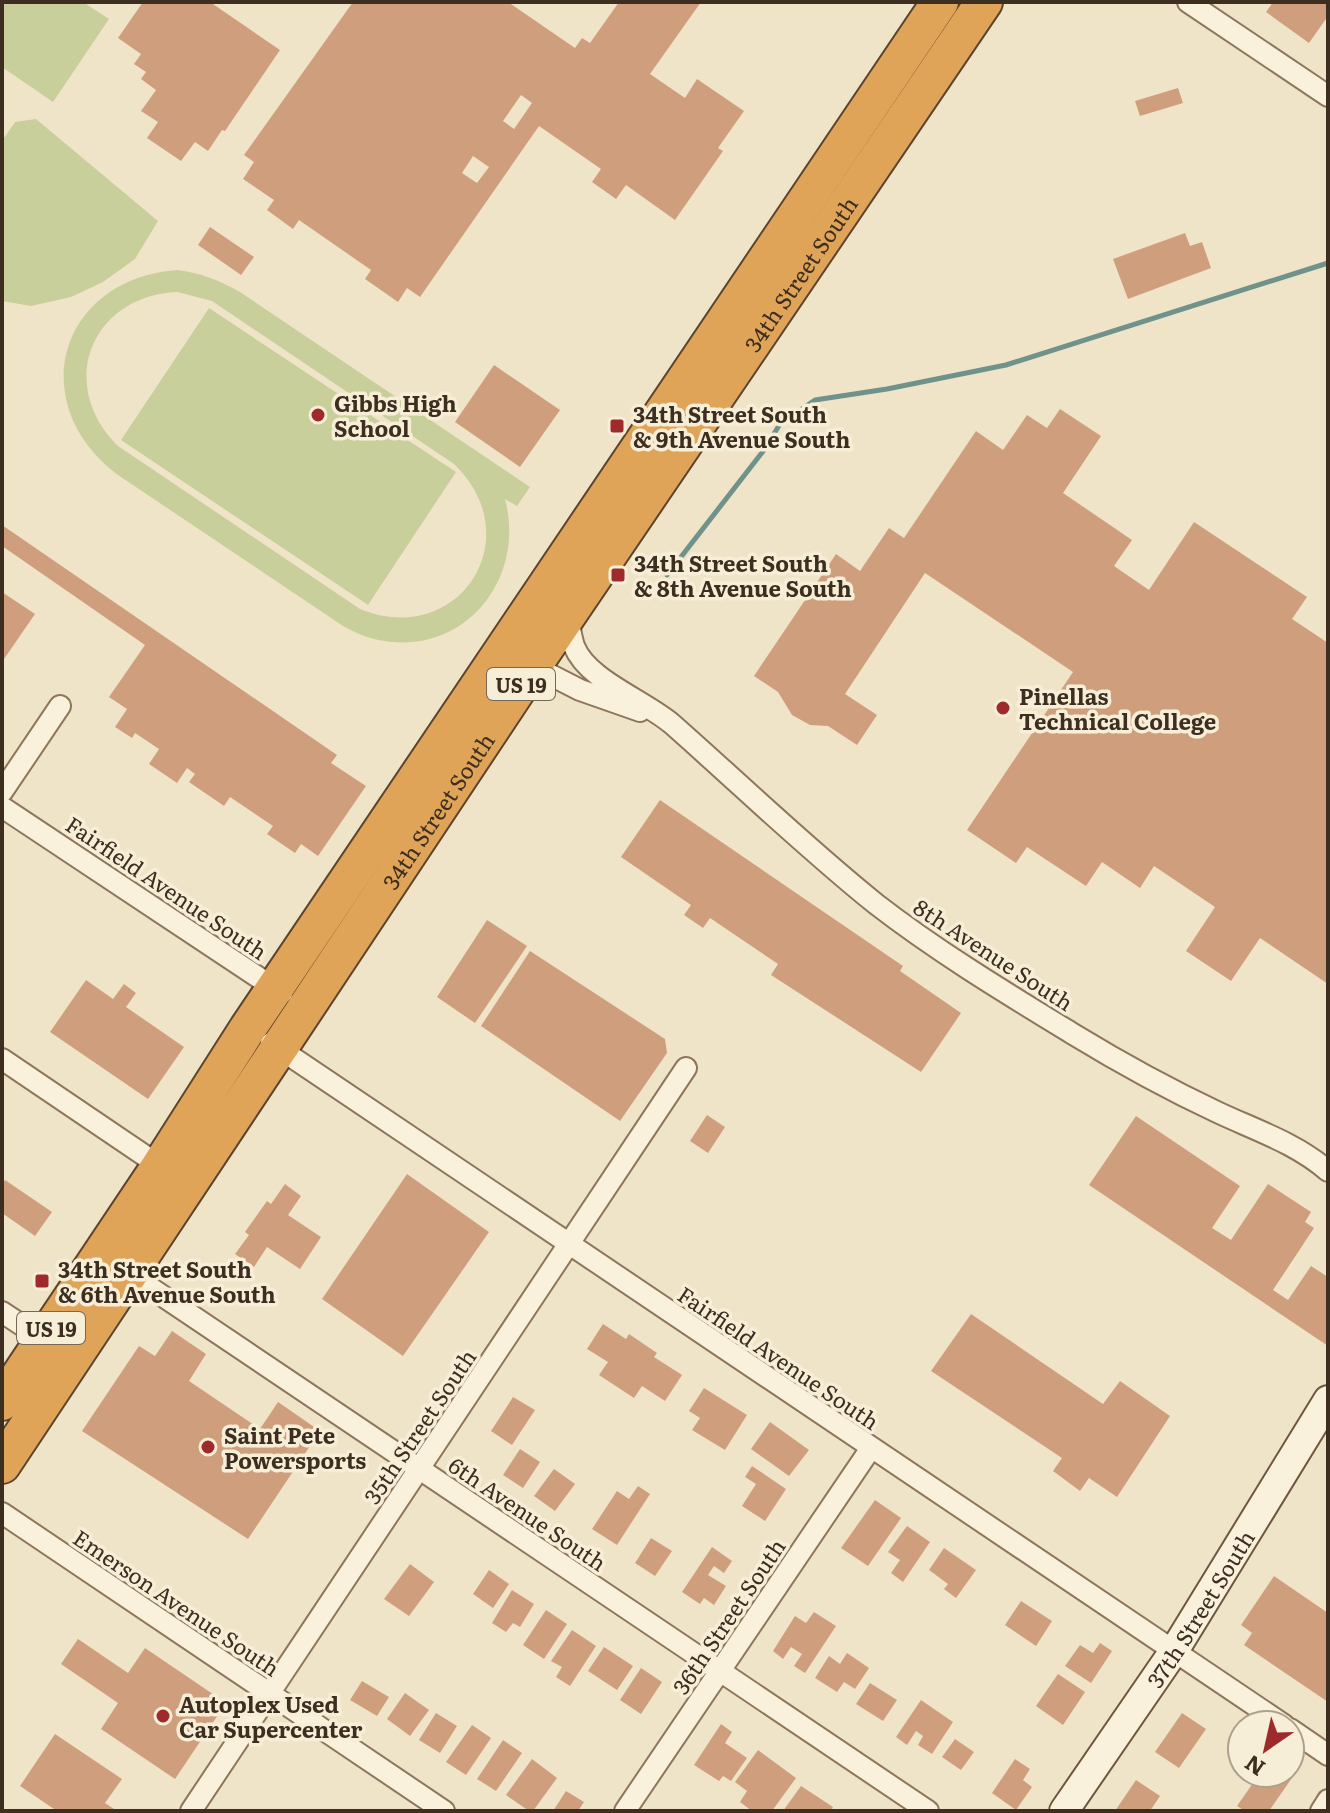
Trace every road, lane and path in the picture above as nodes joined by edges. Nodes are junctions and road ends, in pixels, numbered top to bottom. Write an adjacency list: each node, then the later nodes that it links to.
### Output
1 (940, 2): 5 (highway, 34th Street South / US 19)
2 (984, 2): 6 (highway, 34th Street South / US 19)
3 (1188, 2): 4 (street)
4 (1328, 96)
5 (547, 582): 7 (highway); 12 (highway, 34th Street South / US 19)
6 (567, 617): 7 (highway, 34th Street South / US 19); 9 (street, 8th Avenue South)
7 (533, 666): 9 (street, 8th Avenue South); 13 (highway, 34th Street South / US 19)
8 (60, 706): 10 (street)
9 (670, 722): 19 (street, 8th Avenue South)
10 (2, 792)
11 (2, 807): 12 (street, Fairfield Avenue South)
12 (275, 988): 13 (street, Fairfield Avenue South); 14 (highway, 34th Street South / US 19)
13 (304, 1008): 15 (highway, 34th Street South / US 19)
14 (248, 1028): 15 (street, Fairfield Avenue South); 18 (highway, 34th Street South / US 19)
15 (278, 1047): 20 (street, Fairfield Avenue South); 21 (highway, 34th Street South / US 19)
16 (2, 1059): 18 (street)
17 (686, 1068): 20 (street, 35th Street South)
18 (160, 1166): 21 (highway, 34th Street South / US 19)
19 (1328, 1171)
20 (569, 1244): 26 (street, Fairfield Avenue South); 28 (street, 35th Street South)
21 (115, 1264): 23 (highway, 34th Street South / US 19); 28 (street, 6th Avenue South)
22 (2, 1312): 23 (street)
23 (58, 1349): 25 (highway, 34th Street South / US 19); 27 (highway, 34th Street South / US 19)
24 (1328, 1400): 30 (street, 37th Street South)
25 (2, 1402)
26 (871, 1448): 30 (street, Fairfield Avenue South); 31 (street, 36th Street South)
27 (2, 1465)
28 (419, 1469): 31 (street, 6th Avenue South); 32 (street, 35th Street South)
29 (2, 1513): 32 (street, Emerson Avenue South)
30 (1174, 1651): 33 (street, Fairfield Avenue South); 41 (street, 37th Street South)
31 (720, 1671): 39 (street, 36th Street South); 40 (street, 6th Avenue South)
32 (269, 1693): 37 (street, 35th Street South); 38 (street, Emerson Avenue South)
33 (1260, 1709)
34 (1306, 1740): 35 (street)
35 (1328, 1755)
36 (1328, 1800): 42 (street)
37 (191, 1811)
38 (444, 1811)
39 (625, 1811)
40 (928, 1811)
41 (1064, 1811)
42 (1321, 1811)

